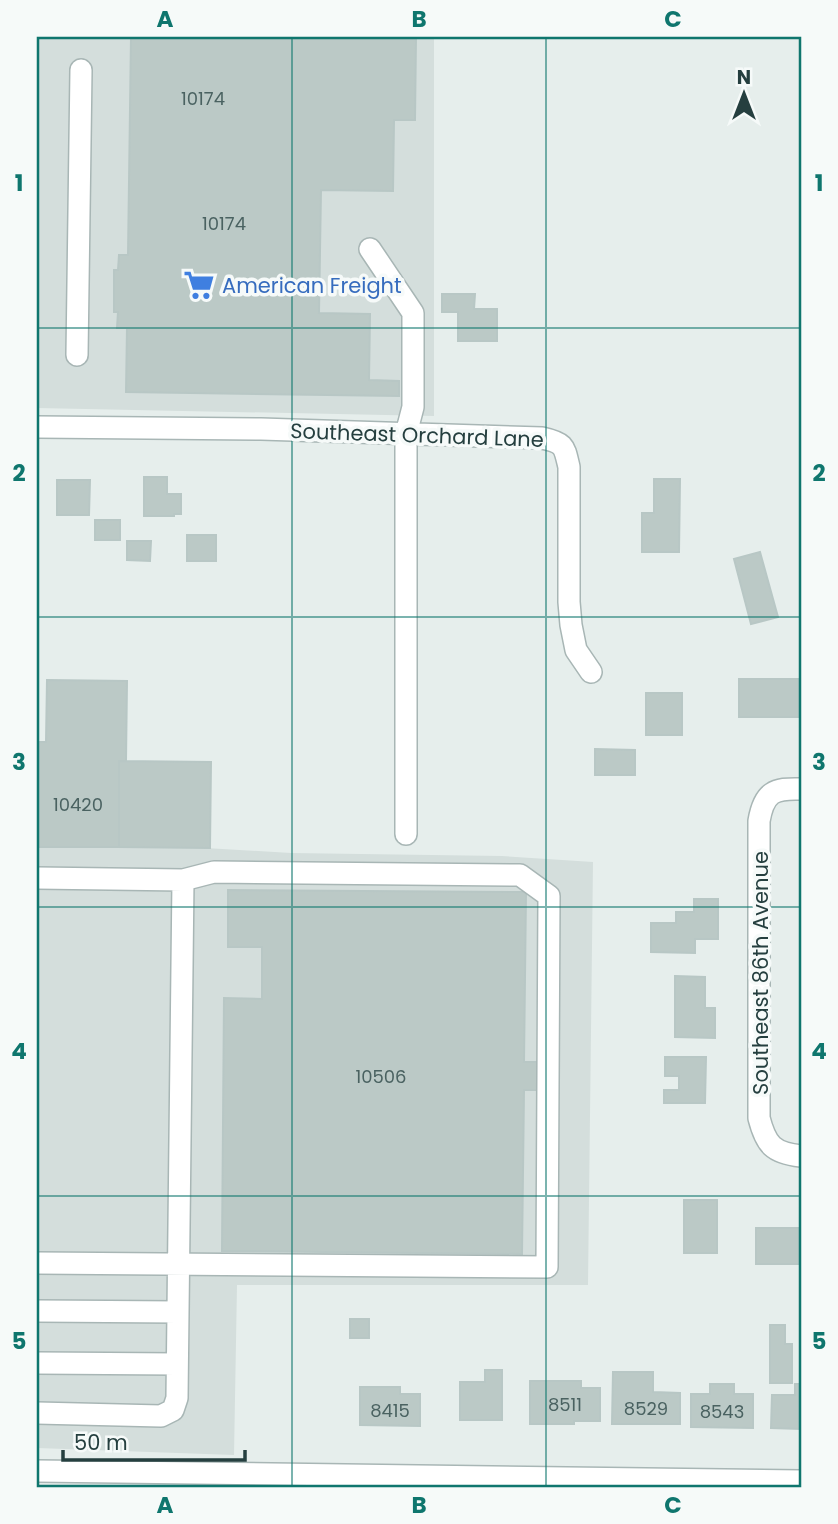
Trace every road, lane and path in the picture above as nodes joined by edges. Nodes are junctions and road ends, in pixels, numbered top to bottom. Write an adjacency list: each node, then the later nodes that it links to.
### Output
1 (81, 69): 3 (street)
2 (370, 249): 5 (street)
3 (77, 355)
4 (37, 426): 5 (street, Southeast Orchard Lane)
5 (406, 433): 6 (street, Southeast Orchard Lane); 8 (street)
6 (591, 672)
7 (801, 789): 11 (street, Southeast 86th Avenue)
8 (406, 834)
9 (37, 878): 10 (street)
10 (183, 880): 13 (street); 13 (street)
11 (801, 1156)
12 (37, 1264): 13 (street)
13 (178, 1265): 15 (street)
14 (37, 1311): 15 (street)
15 (178, 1312): 17 (street)
16 (37, 1363): 17 (street)
17 (177, 1364): 18 (street)
18 (37, 1413)
19 (37, 1471): 20 (street)
20 (185, 1480): 21 (street)
21 (277, 1481): 22 (street)
22 (444, 1481): 23 (street)
23 (801, 1481)

